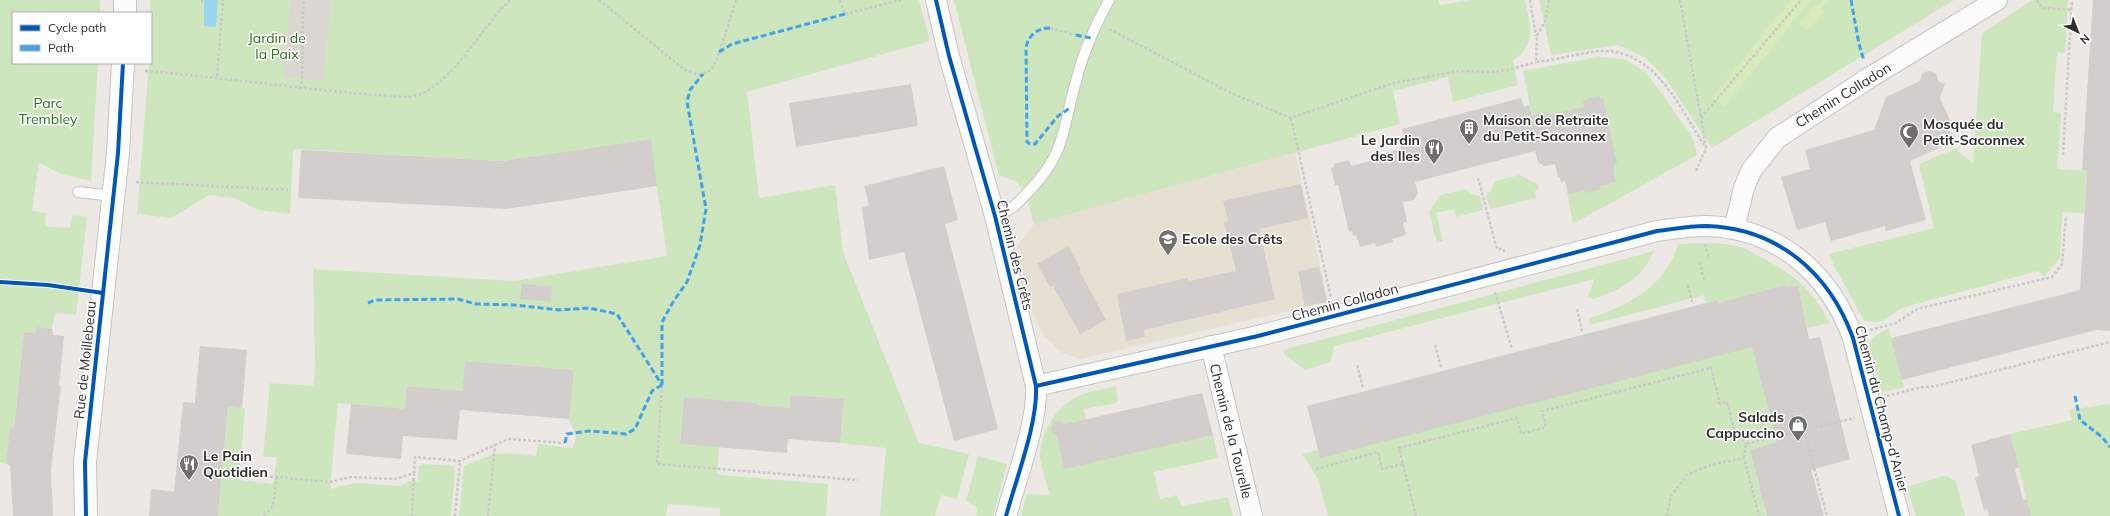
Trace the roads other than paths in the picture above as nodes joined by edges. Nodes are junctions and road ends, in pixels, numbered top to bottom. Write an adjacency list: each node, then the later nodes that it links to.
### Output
1 (125, 0): 5 (street)
2 (936, 0): 9 (street, Chemin des Crêts)
3 (1109, 0): 9 (lane)
4 (1997, 0): 10 (street, Chemin Colladon)
5 (125, 12)
6 (123, 64): 8 (street, Rue de Moillebeau)
7 (78, 192): 8 (lane)
8 (113, 196): 14 (street, Rue de Moillebeau)
9 (995, 216): 13 (street, Chemin des Crêts)
10 (1734, 229): 11 (street, Chemin du Champ-d'Anier); 17 (street, Chemin du Champ-d'Anier)
11 (1657, 231): 12 (street, Chemin Colladon)
12 (1211, 346): 13 (street, Chemin Colladon); 16 (street, Chemin de la Tourelle)
13 (1036, 386): 15 (street, Chemin des Crêts)
14 (86, 516)
15 (1006, 516)
16 (1252, 516)
17 (1899, 516)

